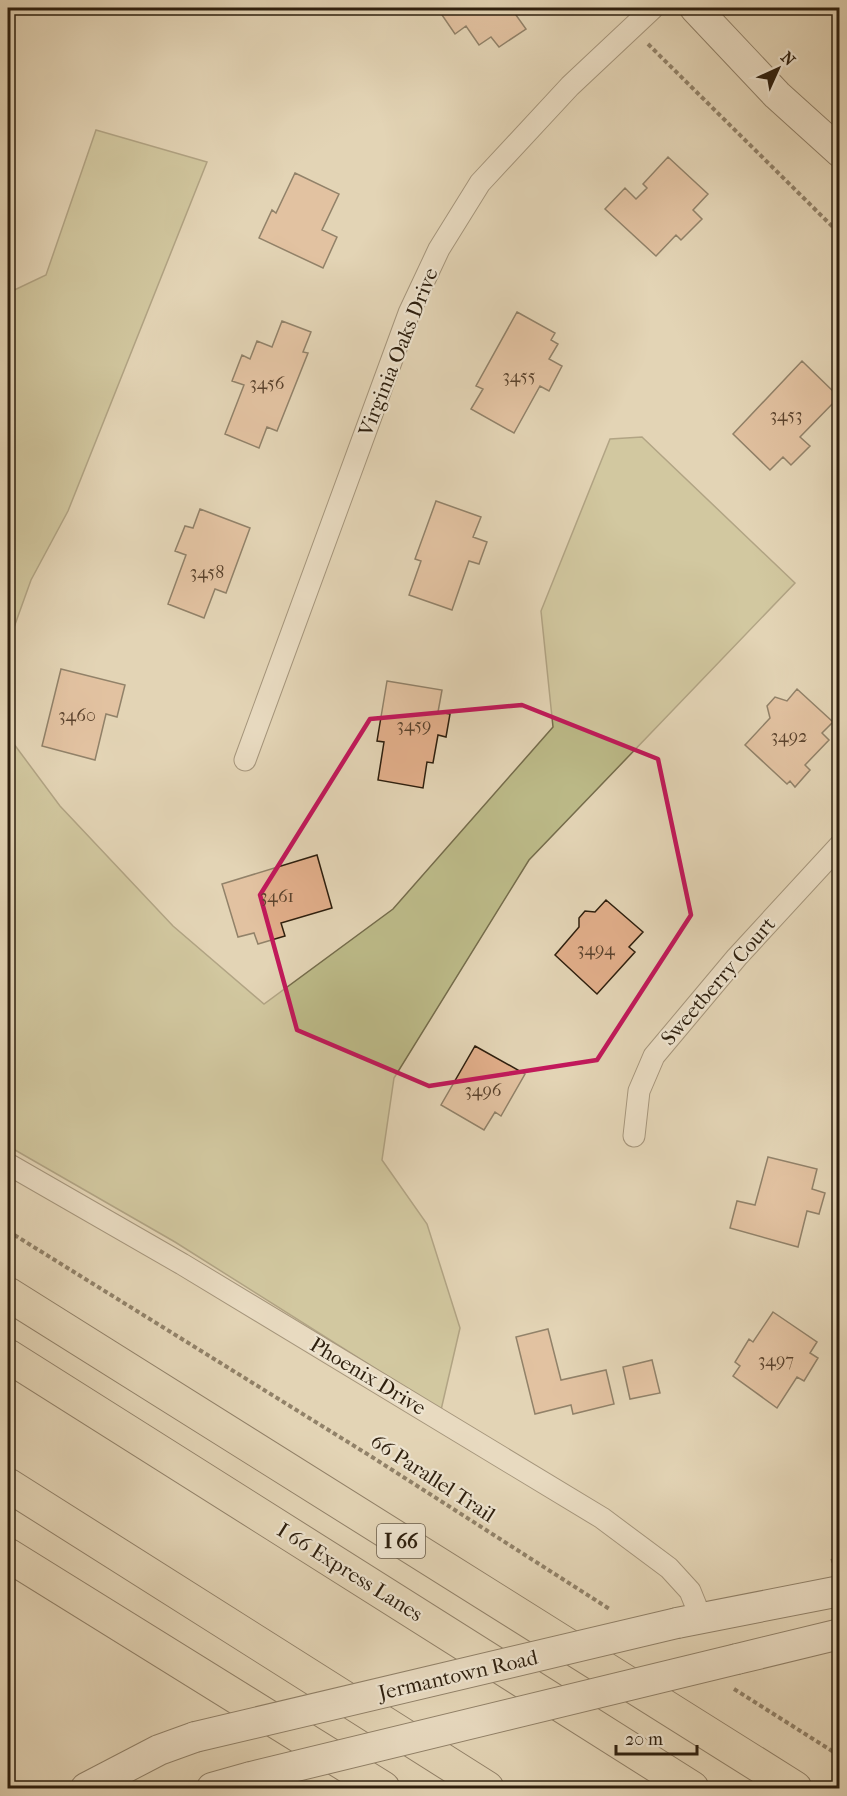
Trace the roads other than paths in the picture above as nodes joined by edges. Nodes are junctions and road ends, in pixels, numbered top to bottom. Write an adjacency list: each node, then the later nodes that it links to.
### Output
1 (653, 8): 4 (street, Virginia Oaks Drive)
2 (695, 8): 3 (main road)
3 (840, 152)
4 (245, 760)
5 (840, 845): 6 (street, Sweetberry Court)
6 (634, 1136)
7 (8, 1164): 13 (street, Phoenix Drive)
8 (8, 1294): 20 (highway, I 66)
9 (8, 1356): 19 (highway, I 66 Express Lanes)
10 (8, 1485): 18 (highway)
11 (8, 1555): 17 (highway)
12 (840, 1591): 13 (main road, Jermantown Road)
13 (689, 1621): 15 (main road, Jermantown Road, bridge)
14 (840, 1634): 16 (main road, bridge)
15 (86, 1788)
16 (212, 1788)
17 (383, 1788)
18 (488, 1788)
19 (692, 1788)
20 (795, 1788)

